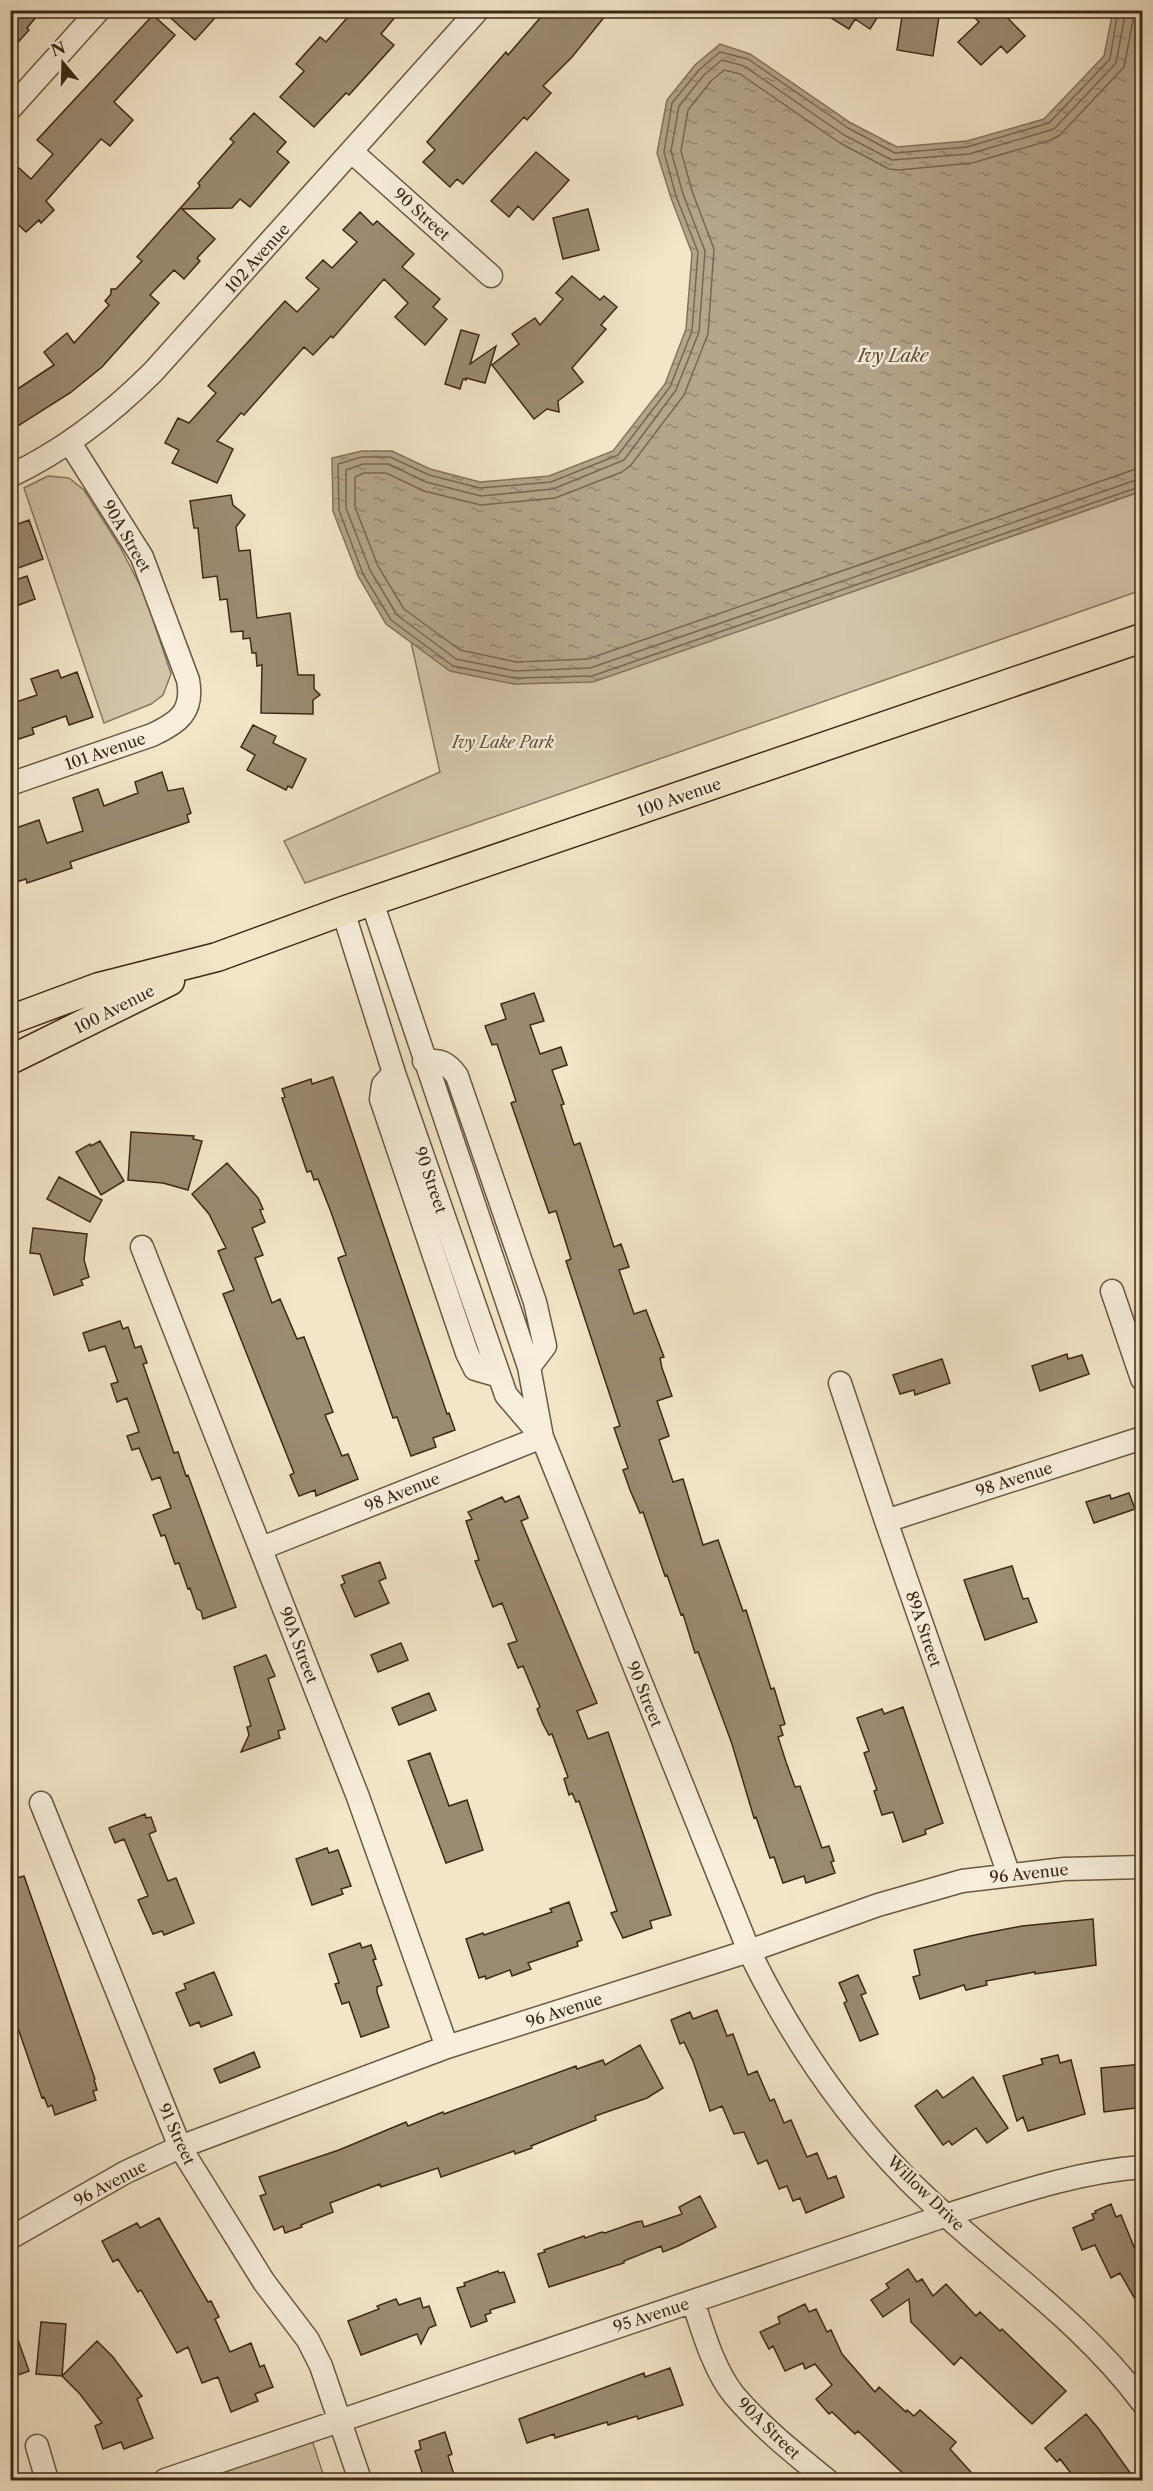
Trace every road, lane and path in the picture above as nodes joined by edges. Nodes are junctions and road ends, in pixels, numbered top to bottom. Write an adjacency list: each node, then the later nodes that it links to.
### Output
1 (99, 10): 3 (street)
2 (478, 10): 4 (street, 102 Avenue)
3 (10, 109)
4 (352, 152): 5 (street, 90 Street); 6 (street, 102 Avenue)
5 (491, 276)
6 (70, 442): 7 (street, 102 Avenue); 9 (street, 90A Street)
7 (10, 476)
8 (1143, 638): 11 (main road, 100 Avenue)
9 (189, 703): 10 (street, 101 Avenue)
10 (10, 784)
11 (372, 902): 12 (main road, 100 Avenue); 20 (street, 90 Street)
12 (343, 911): 13 (main road, 100 Avenue); 20 (street, 90 Street)
13 (217, 957): 14 (main road, 100 Avenue); 15 (main road, 100 Avenue)
14 (10, 1020)
15 (10, 1060)
16 (142, 1247): 23 (street, 90A Street)
17 (1112, 1291): 18 (street)
18 (1143, 1379)
19 (840, 1383): 22 (street, 89A Street)
20 (542, 1437): 23 (street, 98 Avenue); 27 (street, 90 Street)
21 (1143, 1438): 22 (street, 98 Avenue)
22 (886, 1521): 26 (street, 89A Street)
23 (262, 1548): 28 (street, 90A Street)
24 (41, 1803): 29 (street, 91 Street)
25 (1143, 1867): 26 (street, 96 Avenue)
26 (1009, 1875): 27 (street, 96 Avenue)
27 (749, 1951): 28 (street, 96 Avenue); 31 (street, Willow Drive)
28 (447, 2047): 29 (street, 96 Avenue)
29 (180, 2147): 32 (street, 96 Avenue); 35 (street, 91 Street)
30 (1143, 2167): 31 (street, 95 Avenue)
31 (947, 2215): 33 (street, 95 Avenue); 34 (street, Willow Drive)
32 (10, 2238)
33 (693, 2301): 35 (street, 95 Avenue); 40 (street, 90A Street)
34 (1143, 2402)
35 (340, 2421): 38 (street, 95 Avenue); 39 (street, 91 Street)
36 (37, 2446): 37 (street)
37 (46, 2481)
38 (165, 2481)
39 (360, 2481)
40 (827, 2481)

